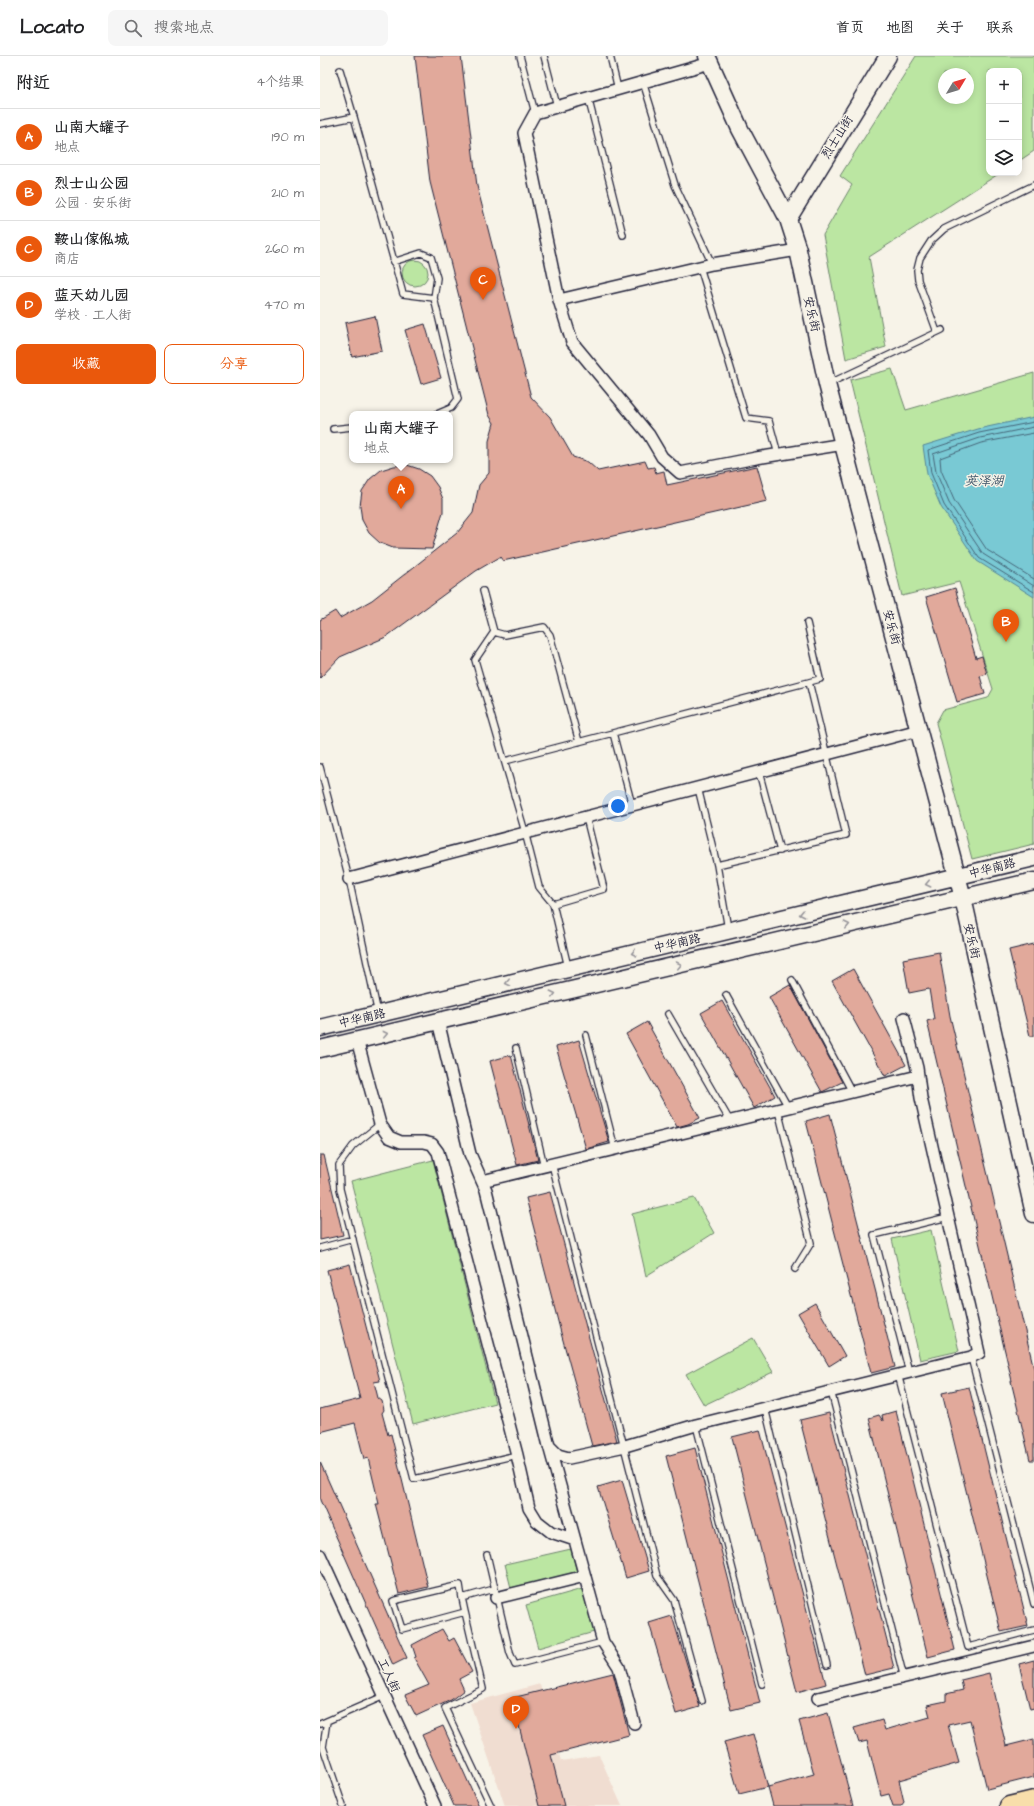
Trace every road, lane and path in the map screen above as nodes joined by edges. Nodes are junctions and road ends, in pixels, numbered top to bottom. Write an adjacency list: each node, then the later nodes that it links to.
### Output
1 (520, 56): 11 (lane)
2 (544, 56): 10 (lane)
3 (610, 56): 8 (lane)
4 (888, 56): 15 (main road, 烈士山街)
5 (709, 59): 7 (street); 15 (main road, 安乐街)
6 (340, 70): 12 (lane)
7 (643, 82): 8 (street); 19 (lane)
8 (618, 89): 9 (street)
9 (588, 97): 10 (street); 16 (lane)
10 (557, 106): 11 (street)
11 (535, 113): 22 (street)
12 (354, 117): 13 (lane); 18 (lane)
13 (320, 124)
14 (1034, 185): 23 (lane)
15 (788, 219): 17 (main road, 安乐街)
16 (622, 235)
17 (798, 250): 19 (street); 23 (main road, 安乐街)
18 (393, 262): 21 (lane); 21 (lane)
19 (712, 264): 20 (street)
20 (700, 267): 22 (street); 28 (lane)
21 (434, 298): 24 (lane)
22 (559, 300): 28 (street)
23 (827, 384): 27 (main road, 安乐街)
24 (444, 411)
25 (349, 427): 26 (lane)
26 (333, 429)
27 (844, 444): 28 (street); 33 (main road, 安乐街)
28 (778, 454)
29 (483, 591): 31 (lane)
30 (807, 623): 32 (lane)
31 (494, 632): 35 (lane); 37 (lane)
32 (809, 682): 34 (lane); 36 (lane)
33 (919, 730): 36 (street); 47 (main road, 安乐街)
34 (613, 733): 35 (lane); 41 (lane)
35 (579, 742): 37 (lane)
36 (825, 754): 39 (street); 44 (lane)
37 (505, 761): 43 (lane)
38 (320, 767): 48 (lane)
39 (759, 772): 40 (street); 44 (lane)
40 (698, 788): 41 (street); 46 (lane)
41 (632, 805): 42 (street)
42 (586, 817): 43 (street); 51 (lane)
43 (525, 832): 48 (street); 51 (lane)
44 (780, 851): 46 (lane)
45 (1034, 858): 47 (main road, 中华南路)
46 (718, 865): 52 (lane)
47 (958, 877): 50 (main road, 安乐街); 52 (main road, 中华南路, one-way to 52)
48 (349, 879): 56 (lane)
49 (1034, 881): 50 (main road, 中华南路)
50 (963, 898): 59 (main road, 中华南路, one-way to 50); 73 (main road, 安乐街)
51 (553, 904): 53 (lane)
52 (728, 931): 53 (main road, 中华南路, one-way to 53)
53 (568, 969): 56 (main road, 中华南路, one-way to 56)
54 (792, 980): 66 (lane)
55 (726, 995): 67 (lane)
56 (378, 1014): 60 (main road, 中华南路)
57 (668, 1014): 68 (lane)
58 (904, 1018): 65 (street)
59 (438, 1021): 62 (main road, 中华南路, one-way to 59); 72 (street)
60 (320, 1028)
61 (586, 1035): 70 (lane)
62 (357, 1040): 64 (main road, 中华南路); 69 (street)
63 (516, 1048): 71 (lane)
64 (320, 1049)
65 (918, 1076): 66 (street); 74 (street)
66 (852, 1092): 67 (street)
67 (783, 1109): 68 (street); 77 (lane)
68 (730, 1121): 70 (street)
69 (380, 1124): 75 (lane); 86 (street)
70 (615, 1149): 71 (street)
71 (548, 1165): 72 (street); 85 (lane)
72 (482, 1181): 84 (street)
73 (1034, 1214)
74 (948, 1217): 78 (street); 79 (lane)
75 (353, 1239): 76 (lane); 86 (lane)
76 (320, 1248)
77 (795, 1269)
78 (971, 1357): 79 (street); 95 (lane)
79 (909, 1372): 80 (street)
80 (898, 1374): 81 (street); 97 (lane)
81 (831, 1391): 82 (street); 101 (lane)
82 (765, 1408): 83 (street); 100 (lane)
83 (696, 1425): 85 (street); 102 (lane)
84 (549, 1446): 87 (street); 88 (street)
85 (625, 1446): 87 (street); 105 (lane)
86 (517, 1455): 89 (street)
87 (569, 1458): 88 (street)
88 (559, 1480): 89 (street)
89 (575, 1540): 92 (street)
90 (320, 1555): 103 (street, 工人街)
91 (487, 1555): 93 (lane)
92 (585, 1576): 93 (street); 98 (street)
93 (495, 1594): 94 (lane); 98 (lane)
94 (462, 1598): 96 (lane); 96 (lane)
95 (1034, 1604)
96 (465, 1612): 112 (lane)
97 (1034, 1630)
98 (603, 1642): 107 (street)
99 (1034, 1646): 101 (street)
100 (827, 1665)
101 (904, 1678): 104 (street)
102 (762, 1684)
103 (384, 1696): 106 (lane); 111 (street, 工人街)
104 (818, 1698)
105 (702, 1701)
106 (327, 1721): 108 (lane); 110 (lane)
107 (634, 1723)
108 (320, 1724)
109 (1034, 1800): 113 (main road)
110 (343, 1806)
111 (435, 1806)
112 (491, 1806)
113 (1009, 1806)

